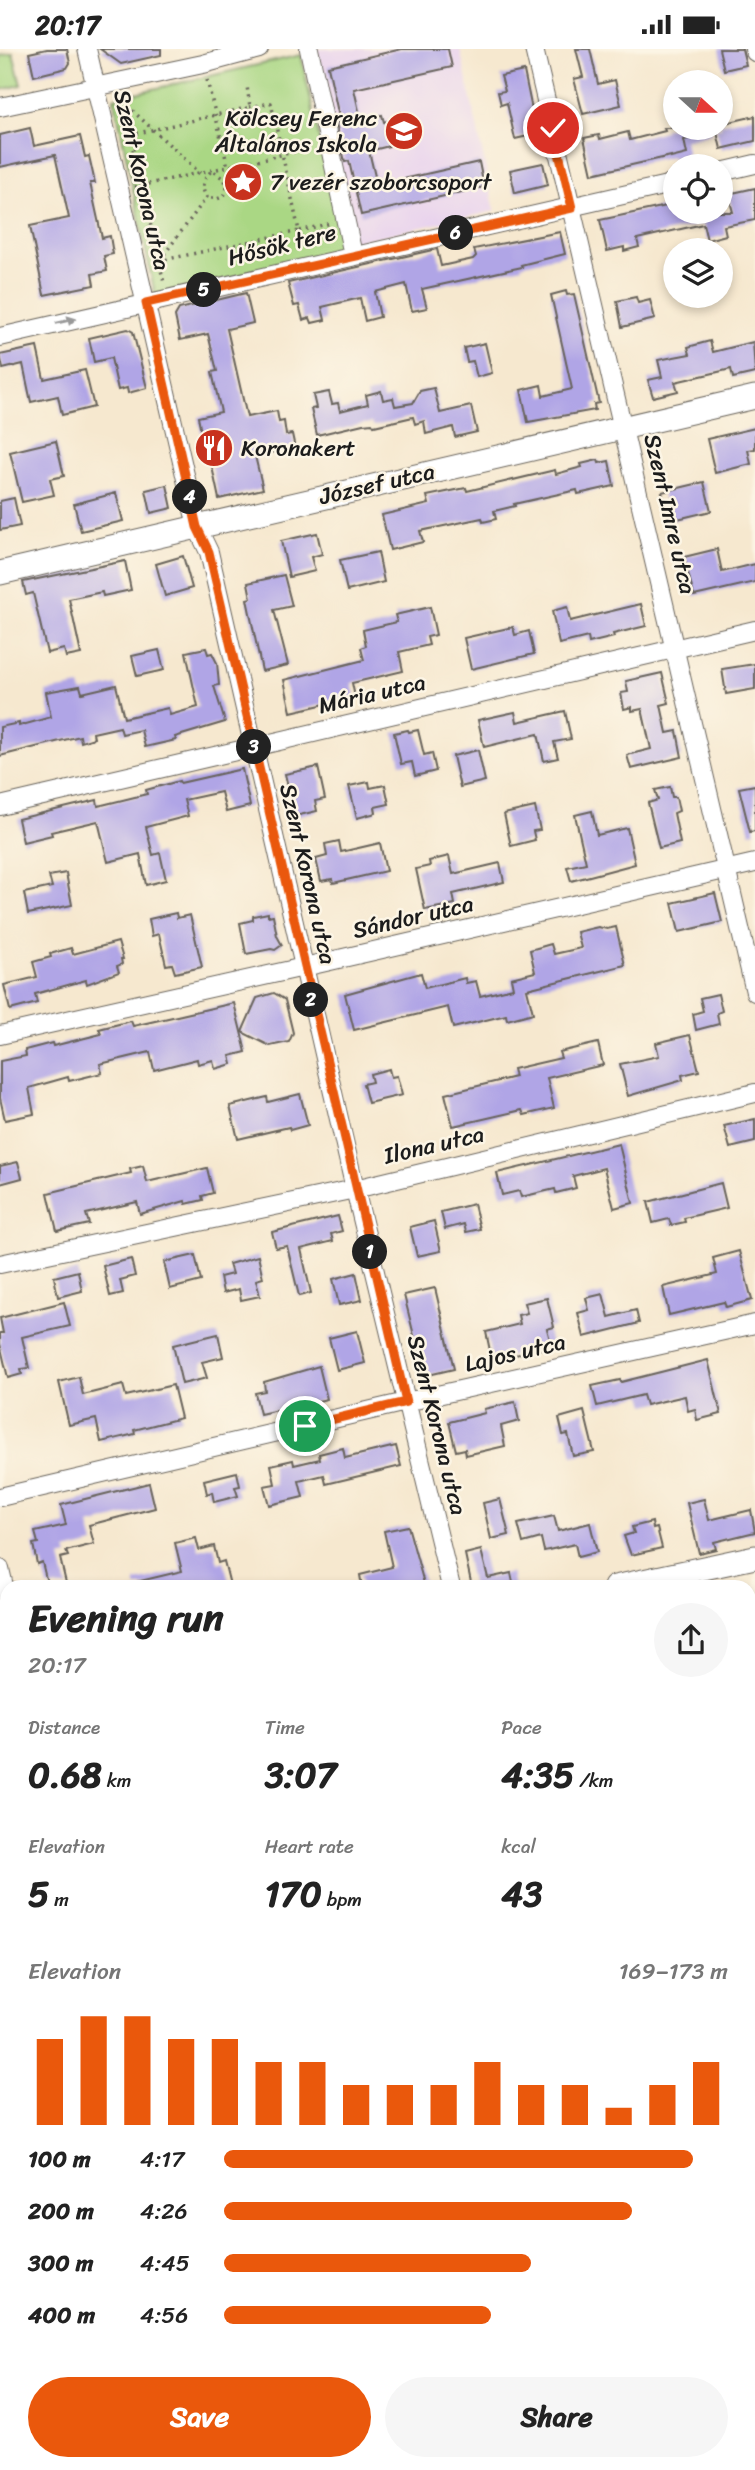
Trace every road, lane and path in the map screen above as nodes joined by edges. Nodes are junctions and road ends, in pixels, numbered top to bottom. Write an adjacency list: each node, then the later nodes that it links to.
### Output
1 (87, 49): 6 (street, Szent Korona utca)
2 (259, 49): 5 (street)
3 (309, 49): 14 (street, Hősök tere)
4 (534, 49): 25 (street, Szent Imre utca)
5 (203, 64): 6 (street); 11 (path)
6 (104, 85): 8 (path); 9 (street); 23 (street, Szent Korona utca)
7 (247, 86): 10 (path)
8 (122, 101): 12 (path); 13 (path)
9 (0, 107)
10 (250, 107): 11 (path); 15 (path)
11 (216, 115): 12 (path); 17 (path)
12 (154, 129): 13 (path); 20 (path)
13 (130, 135): 21 (path)
14 (329, 144): 15 (path); 26 (street, Hősök tere)
15 (284, 155): 17 (path); 27 (path)
16 (755, 165): 19 (street)
17 (228, 167): 18 (path)
18 (212, 170): 20 (path); 24 (path); 24 (path)
19 (733, 170)
20 (200, 173): 21 (path)
21 (142, 186): 23 (path); 29 (path)
22 (663, 186): 25 (street)
23 (120, 191): 31 (street, Szent Korona utca)
24 (207, 197): 29 (path)
25 (572, 208): 28 (street); 34 (street, Szent Imre utca)
26 (345, 219): 27 (path); 28 (street, Hősök tere)
27 (299, 230): 29 (path)
28 (353, 255): 30 (street, Hősök tere)
29 (159, 261): 30 (path)
30 (167, 298): 31 (street, Hősök tere)
31 (146, 303): 32 (street, Hősök tere, one-way to 31); 35 (street, Szent Korona utca)
32 (0, 337)
33 (755, 397): 34 (street, József utca)
34 (624, 427): 35 (street, József utca); 38 (street, Szent Imre utca)
35 (197, 527): 36 (street, József utca); 39 (street, Szent Korona utca)
36 (0, 573)
37 (755, 631): 38 (street, Mária utca)
38 (676, 649): 39 (street, Mária utca); 42 (street, Szent Imre utca)
39 (253, 746): 40 (street, Mária utca); 43 (street, Szent Korona utca)
40 (0, 806)
41 (755, 863): 42 (street, Sándor utca)
42 (727, 869): 43 (street, Sándor utca); 44 (street, Szent Imre utca)
43 (304, 967): 45 (street, Sándor utca); 47 (street, Szent Korona utca)
44 (755, 992)
45 (0, 1035)
46 (755, 1093): 47 (street, Ilona utca)
47 (355, 1189): 48 (street, Ilona utca); 50 (street, Szent Korona utca)
48 (0, 1264)
49 (755, 1324): 50 (street, Lajos utca)
50 (406, 1402): 51 (street, Lajos utca); 53 (street, Szent Korona utca)
51 (0, 1497)
52 (755, 1557): 54 (street)
53 (449, 1580)
54 (648, 1580)

